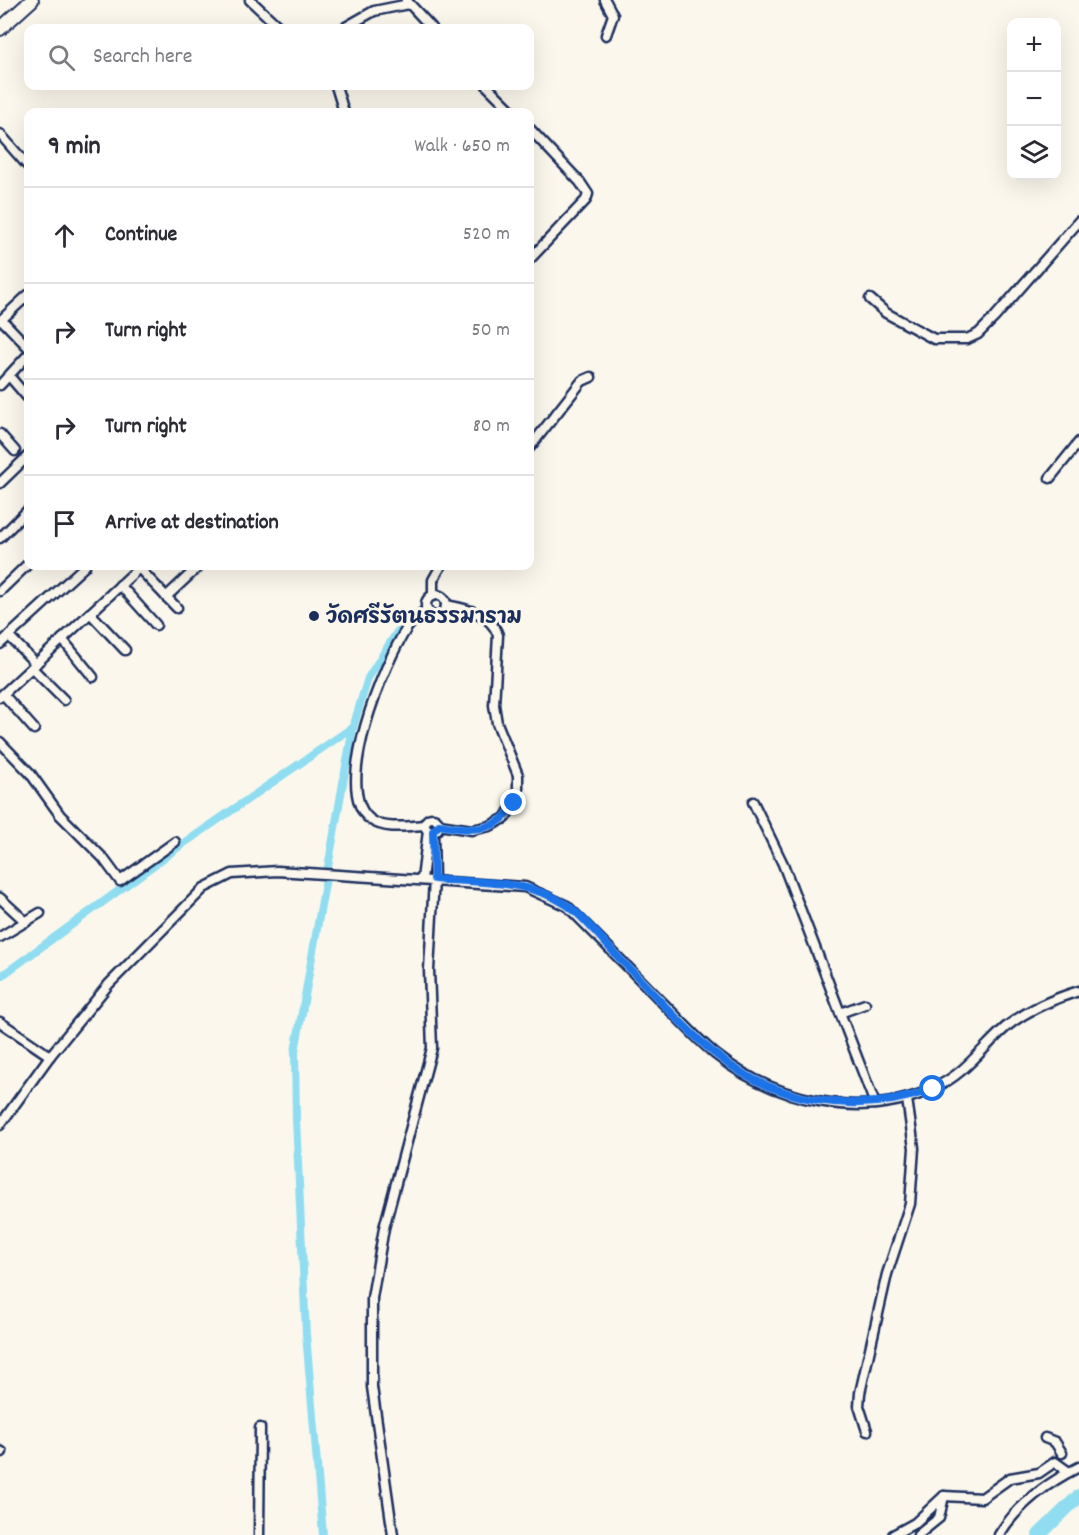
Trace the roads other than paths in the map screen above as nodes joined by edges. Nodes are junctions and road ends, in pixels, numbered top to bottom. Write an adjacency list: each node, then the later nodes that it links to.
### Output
1 (32, 0): 8 (main road)
2 (250, 0): 5 (street)
3 (605, 0): 9 (street)
4 (407, 2): 6 (street); 7 (street)
5 (276, 24)
6 (351, 24)
7 (428, 24)
8 (0, 29)
9 (606, 35)
10 (337, 90): 12 (street)
11 (491, 90): 13 (street)
12 (343, 108)
13 (509, 108)
14 (534, 133): 18 (street)
15 (0, 134): 16 (street)
16 (24, 161)
17 (1079, 221): 20 (street)
18 (534, 255)
19 (24, 299): 21 (street)
20 (870, 299)
21 (1, 321): 22 (street)
22 (24, 342)
23 (24, 360): 25 (street)
24 (591, 376): 30 (street)
25 (10, 377): 26 (street); 27 (street)
26 (0, 385)
27 (24, 393)
28 (0, 434): 31 (street)
29 (1079, 441): 33 (street)
30 (534, 442)
31 (15, 451)
32 (24, 460): 34 (street)
33 (1050, 478)
34 (0, 483)
35 (24, 514): 36 (street)
36 (0, 538)
37 (24, 568): 44 (street)
38 (81, 570): 52 (street)
39 (135, 570): 43 (street)
40 (142, 570): 46 (street)
41 (195, 570): 46 (street)
42 (438, 570): 45 (street)
43 (120, 585): 50 (street); 51 (street)
44 (0, 591)
45 (433, 596): 47 (street); 49 (street)
46 (166, 597): 48 (street)
47 (446, 605): 49 (street); 63 (street)
48 (177, 608)
49 (427, 609): 63 (street)
50 (90, 613): 53 (street); 55 (street)
51 (156, 625)
52 (9, 636): 54 (street); 56 (street)
53 (62, 639): 56 (street); 57 (street)
54 (0, 644)
55 (125, 650)
56 (34, 666): 58 (street); 59 (street)
57 (93, 676)
58 (1, 696): 60 (street)
59 (64, 700)
60 (34, 729)
61 (0, 742): 64 (street)
62 (753, 802): 74 (street)
63 (431, 828): 65 (street)
64 (175, 842)
65 (429, 853): 66 (street); 67 (street)
66 (422, 879): 67 (street); 76 (street)
67 (434, 879): 78 (street); 88 (street)
68 (0, 898): 70 (street)
69 (40, 913): 70 (street)
70 (26, 922): 71 (street)
71 (0, 937)
72 (1079, 991): 77 (street)
73 (865, 1004): 74 (street)
74 (840, 1013): 78 (street)
75 (0, 1022): 76 (street)
76 (50, 1056): 79 (street)
77 (906, 1099): 78 (street); 81 (street)
78 (875, 1104)
79 (0, 1125)
80 (260, 1428): 87 (street)
81 (867, 1431)
82 (1046, 1438): 83 (street)
83 (1062, 1453)
84 (1079, 1467): 85 (street)
85 (1069, 1472): 86 (street); 91 (street)
86 (944, 1496): 89 (street); 90 (street)
87 (259, 1535)
88 (393, 1535)
89 (893, 1535)
90 (918, 1535)
91 (999, 1535)

